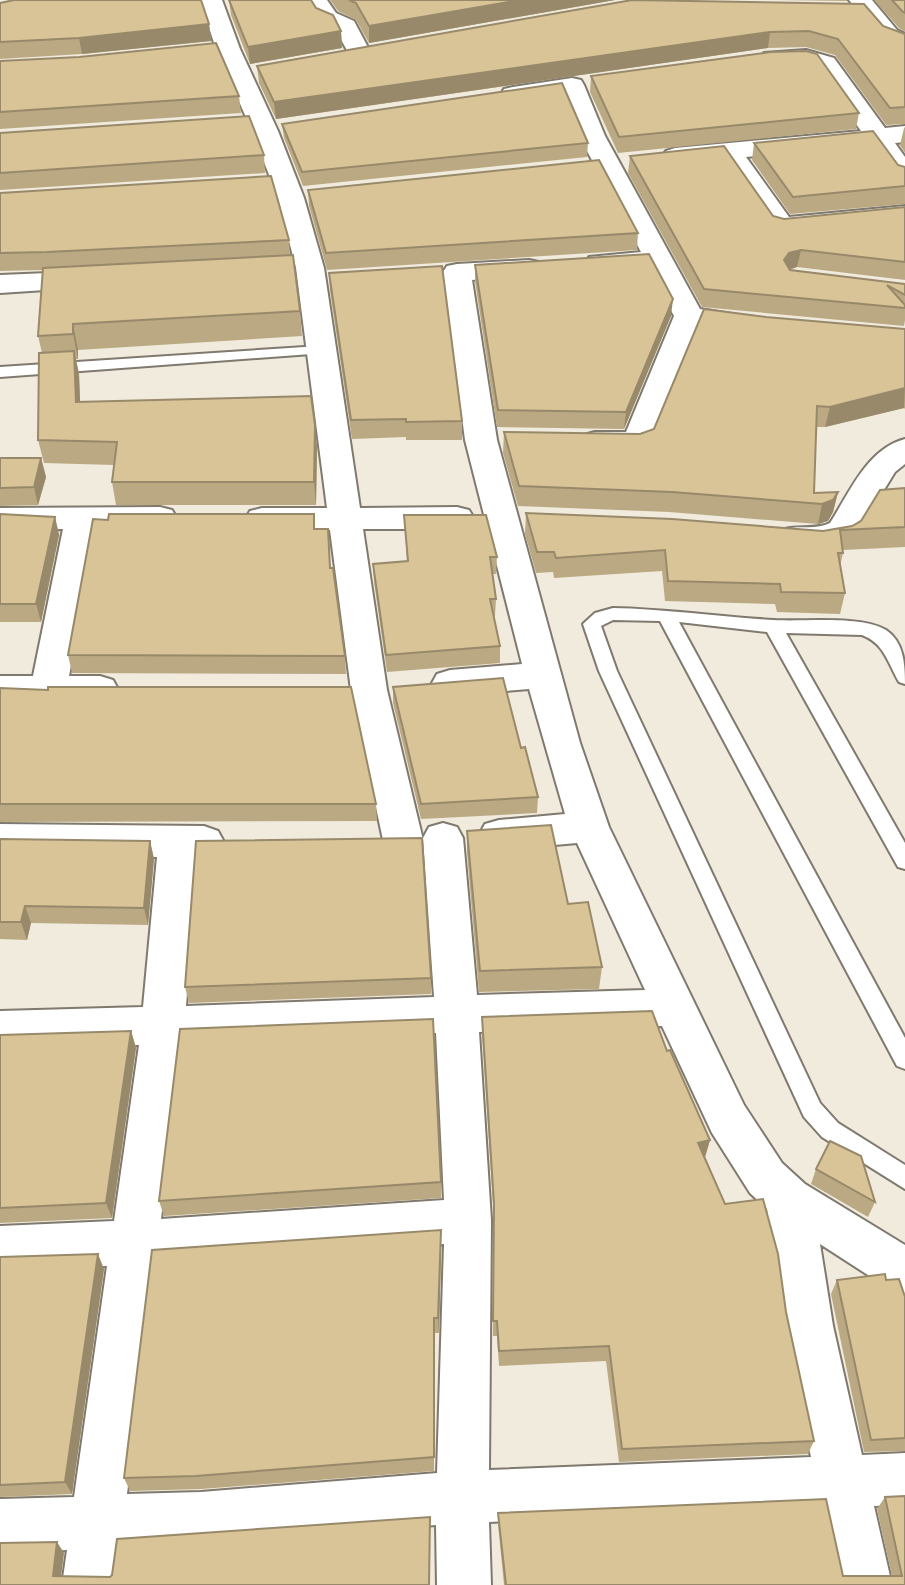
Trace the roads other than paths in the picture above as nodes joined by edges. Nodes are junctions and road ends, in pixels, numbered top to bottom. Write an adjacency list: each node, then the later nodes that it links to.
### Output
1 (316, 0): 6 (street)
2 (220, 4): 21 (street)
3 (858, 7): 4 (street)
4 (905, 43)
5 (386, 49): 6 (street)
6 (359, 53): 7 (street)
7 (333, 58)
8 (755, 60): 11 (street)
9 (482, 98): 13 (street)
10 (905, 134): 11 (street)
11 (876, 136): 12 (street); 14 (street)
12 (729, 151): 13 (street); 15 (street)
13 (592, 164): 16 (street)
14 (905, 175)
15 (905, 214)
16 (659, 259): 19 (street); 30 (street)
17 (120, 279): 18 (street)
18 (0, 284)
19 (689, 316): 20 (street); 23 (street)
20 (776, 327)
21 (320, 350): 22 (lane); 25 (street)
22 (0, 372)
23 (573, 441)
24 (901, 456): 31 (street)
25 (344, 517): 29 (street); 30 (street); 40 (street)
26 (82, 518): 27 (street); 28 (street); 37 (street)
27 (184, 518)
28 (0, 519)
29 (235, 519)
30 (520, 519): 34 (street)
31 (771, 535)
32 (666, 615): 33 (lane); 51 (lane); 52 (lane)
33 (773, 626): 35 (lane); 46 (lane)
34 (542, 676): 40 (street); 41 (street)
35 (905, 677)
36 (0, 689): 37 (street)
37 (48, 689): 38 (street)
38 (139, 690)
39 (333, 690): 40 (street)
40 (369, 690): 43 (street)
41 (589, 827): 43 (street); 47 (street)
42 (0, 839): 45 (street)
43 (405, 839): 48 (street)
44 (242, 841): 45 (street)
45 (178, 842): 49 (street)
46 (905, 861)
47 (675, 1007): 48 (street); 53 (street)
48 (456, 1013): 49 (street); 54 (street)
49 (163, 1026): 50 (street); 55 (street)
50 (0, 1030)
51 (905, 1059)
52 (905, 1178)
53 (789, 1199): 57 (street); 59 (street)
54 (468, 1220): 55 (street); 60 (street)
55 (135, 1243): 56 (street); 61 (street)
56 (0, 1248)
57 (902, 1260)
58 (905, 1479): 59 (street)
59 (842, 1480): 60 (street); 65 (street)
60 (462, 1497): 61 (street); 64 (street)
61 (98, 1524): 62 (street); 63 (street)
62 (0, 1526)
63 (89, 1585)
64 (464, 1585)
65 (865, 1585)

